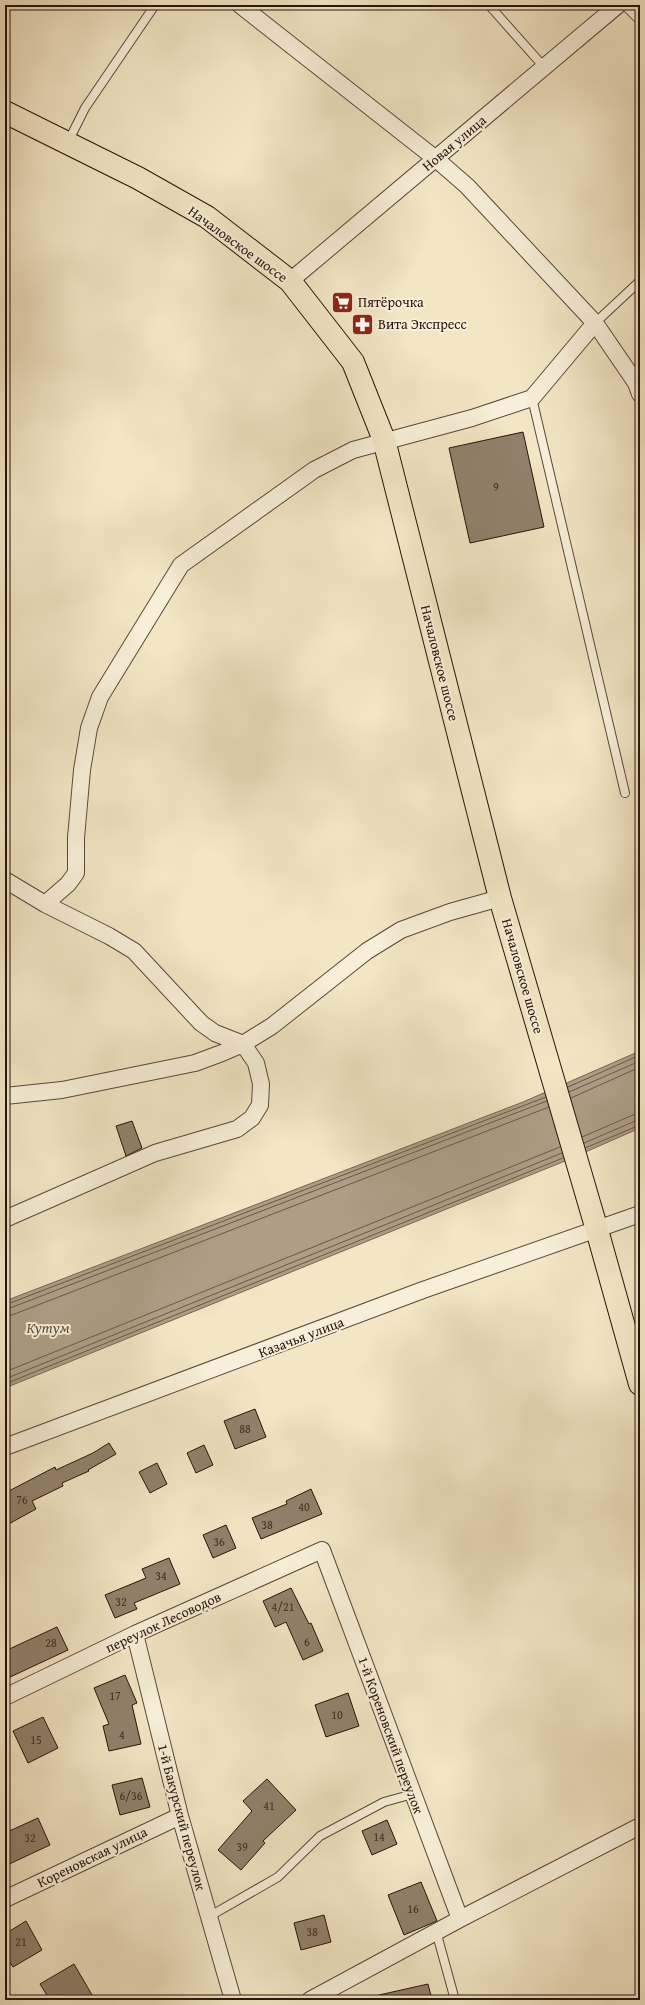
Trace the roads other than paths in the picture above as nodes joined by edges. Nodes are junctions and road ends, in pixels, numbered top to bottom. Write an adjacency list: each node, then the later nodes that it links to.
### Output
1 (155, 5): 9 (lane)
2 (240, 5): 10 (street)
3 (489, 5): 7 (lane)
4 (618, 5): 7 (street, Новая улица)
5 (630, 5): 6 (street)
6 (640, 15)
7 (544, 67): 10 (street, Новая улица)
8 (5, 112): 9 (main road, Началовское шоссе)
9 (67, 143): 11 (main road, Началовское шоссе)
10 (436, 159): 11 (street, Новая улица); 13 (street)
11 (290, 281): 16 (main road, Началовское шоссе)
12 (640, 281): 13 (lane)
13 (595, 323): 14 (street); 15 (street)
14 (640, 394)
15 (532, 398): 16 (street); 17 (lane)
16 (384, 440): 19 (main road, Началовское шоссе); 20 (street)
17 (625, 793)
18 (5, 880): 20 (street)
19 (500, 898): 21 (street); 25 (main road, Началовское шоссе)
20 (45, 904): 21 (street)
21 (242, 1044): 22 (street); 24 (street)
22 (5, 1096)
23 (640, 1214): 25 (street, Казачья улица)
24 (5, 1219)
25 (597, 1230): 26 (main road, Началовское шоссе); 27 (street, Казачья улица)
26 (640, 1384)
27 (5, 1447)
28 (322, 1550): 29 (street, переулок Лесоводов); 31 (street, 1-й Кореновский переулок)
29 (135, 1634): 30 (street, переулок Лесоводов); 32 (street, 1-й Бакурский переулок)
30 (5, 1697)
31 (413, 1794): 35 (lane); 36 (street, 1-й Кореновский переулок)
32 (180, 1816): 34 (street, Кореновская улица); 35 (street, 1-й Бакурский переулок)
33 (640, 1826): 36 (street)
34 (5, 1899)
35 (210, 1916): 38 (street, 1-й Бакурский переулок)
36 (460, 1919): 37 (street)
37 (436, 1932): 39 (street); 40 (lane)
38 (233, 2000)
39 (310, 2000)
40 (455, 2000)

